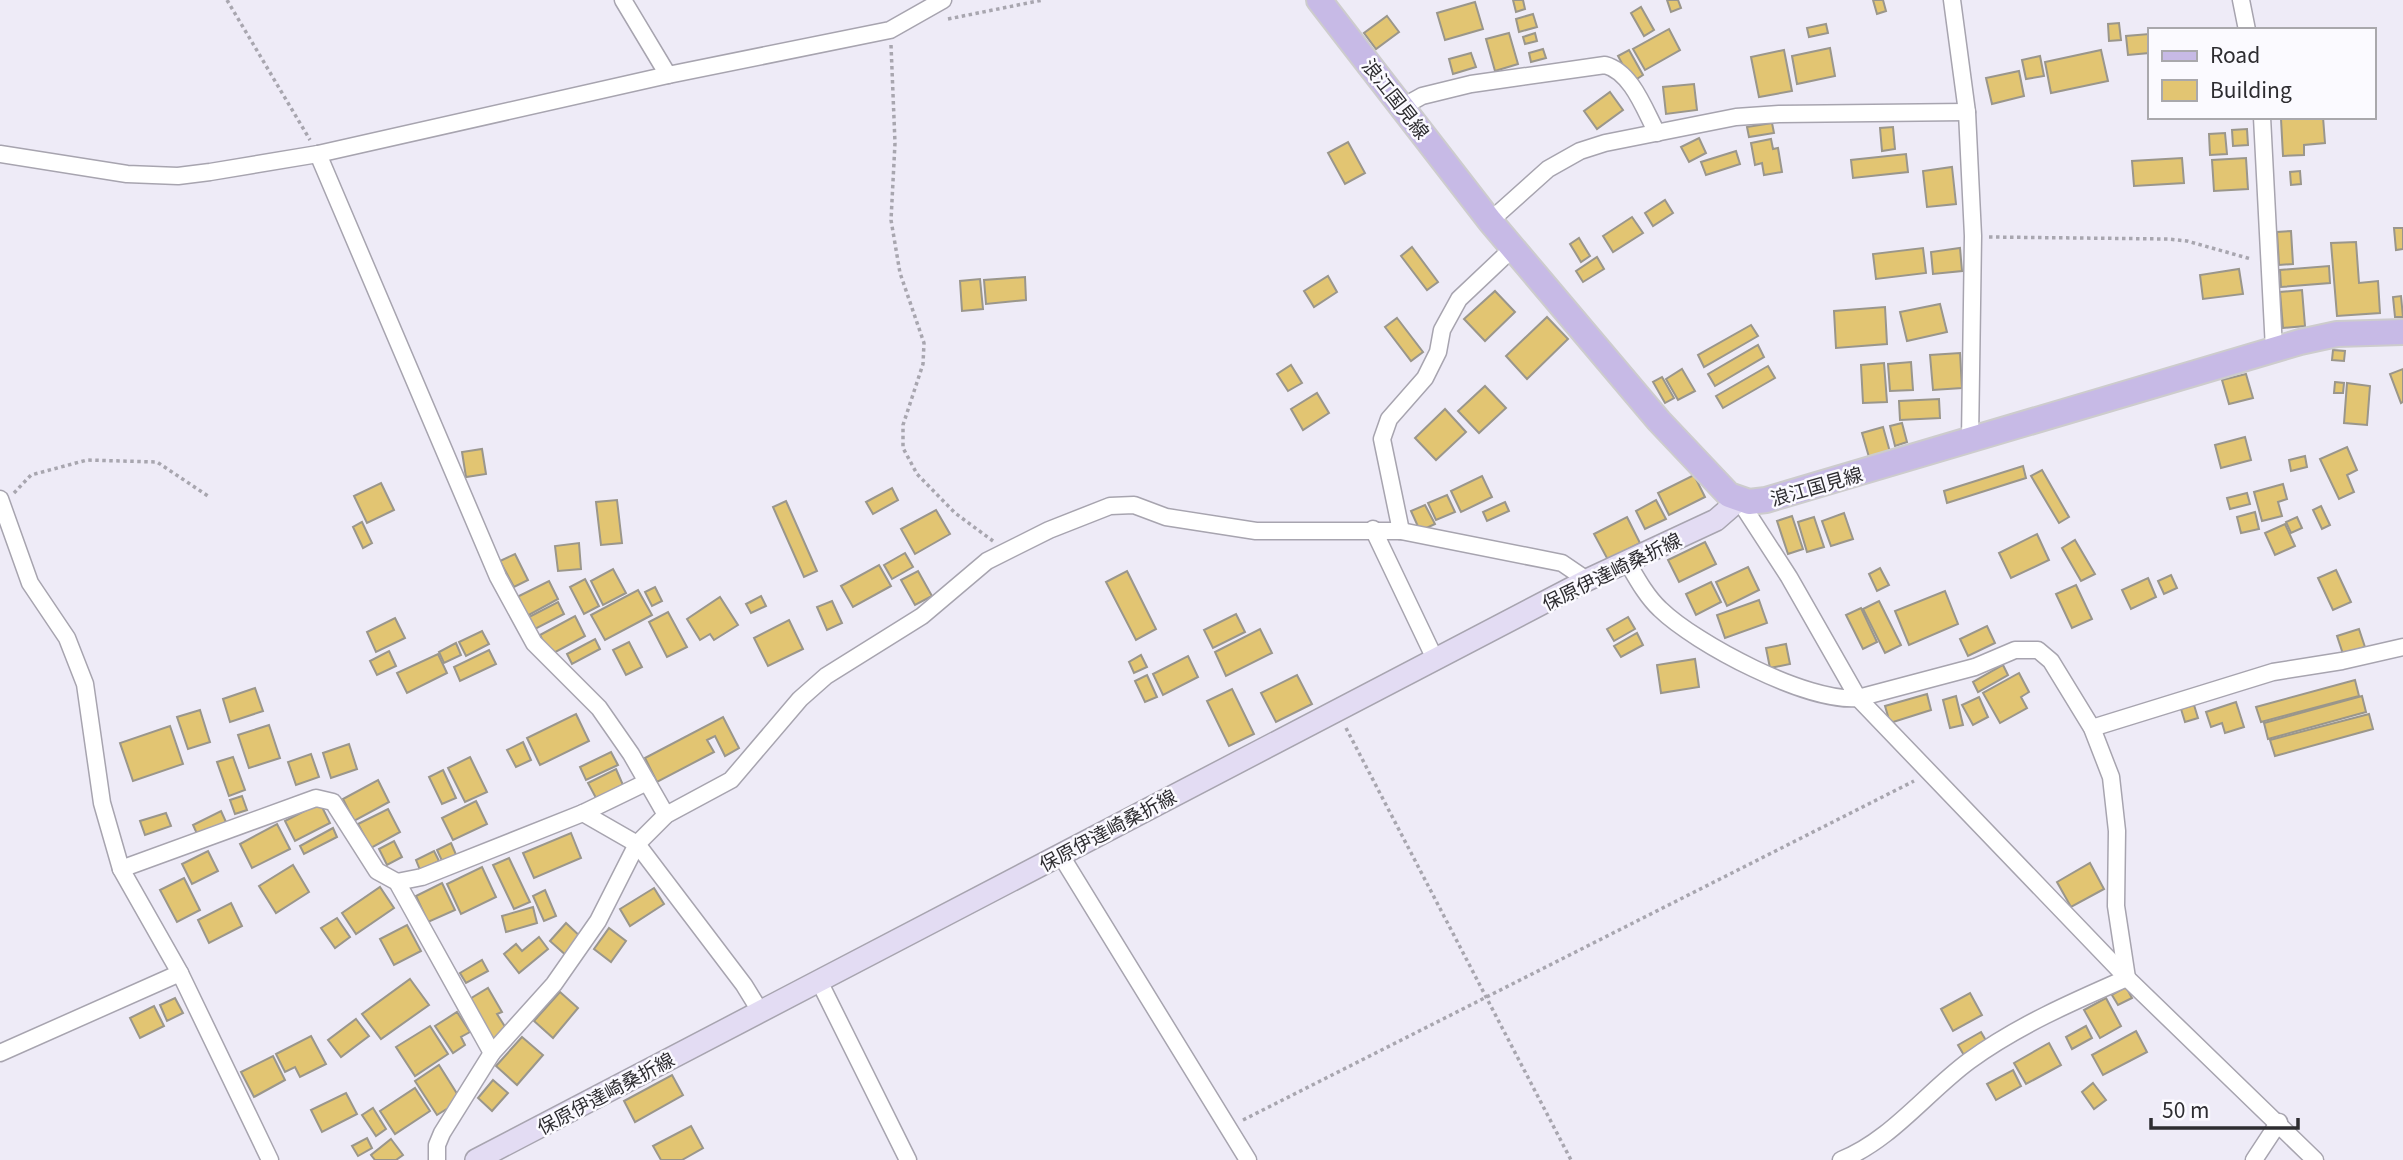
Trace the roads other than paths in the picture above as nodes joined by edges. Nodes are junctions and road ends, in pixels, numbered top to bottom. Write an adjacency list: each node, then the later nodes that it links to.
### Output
1 (623, 0): 7 (street)
2 (943, 0): 7 (street)
3 (1319, 0): 8 (main road, 浪江国見線)
4 (1952, 0): 9 (street)
5 (2241, 0): 6 (street)
6 (2247, 28)
7 (668, 75): 13 (street)
8 (1404, 106): 11 (street); 14 (main road, 浪江国見線)
9 (1967, 112): 11 (street); 18 (street)
10 (2262, 119): 17 (street)
11 (1657, 133): 14 (street)
12 (0, 154): 13 (street)
13 (318, 154): 29 (street)
14 (1490, 221): 15 (main road, 浪江国見線)
15 (1514, 247): 19 (main road, 浪江国見線); 22 (street)
16 (2403, 332): 17 (main road, 浪江国見線)
17 (2274, 349): 18 (main road, 浪江国見線)
18 (1970, 440): 19 (main road, 浪江国見線)
19 (1739, 500): 23 (main road, 保原伊達崎桑折線); 27 (street)
20 (1, 503): 34 (street)
21 (1373, 529): 22 (street); 26 (street); 31 (street)
22 (1401, 531): 24 (street)
23 (1626, 560): 24 (main road, 保原伊達崎桑折線); 27 (street)
24 (1587, 580): 26 (main road, 保原伊達崎桑折線)
25 (2403, 647): 28 (street)
26 (1435, 659): 33 (main road, 保原伊達崎桑折線)
27 (1858, 698): 28 (street); 37 (street)
28 (2092, 728): 37 (street)
29 (648, 782): 30 (street); 31 (street)
30 (583, 813): 32 (street); 35 (street)
31 (666, 815): 32 (street)
32 (637, 844): 39 (street); 40 (street)
33 (1060, 854): 38 (main road, 保原伊達崎桑折線); 47 (street)
34 (121, 869): 35 (street); 36 (street)
35 (397, 881): 40 (street)
36 (180, 973): 41 (street); 43 (street)
37 (2127, 978): 42 (street); 48 (street)
38 (819, 981): 39 (main road, 保原伊達崎桑折線); 46 (street)
39 (760, 1011): 45 (main road, 保原伊達崎桑折線)
40 (492, 1053): 44 (street)
41 (0, 1054)
42 (2278, 1122): 49 (street); 50 (street)
43 (270, 1160)
44 (437, 1160)
45 (476, 1160)
46 (908, 1160)
47 (1248, 1160)
48 (1841, 1160)
49 (2254, 1160)
50 (2315, 1160)

